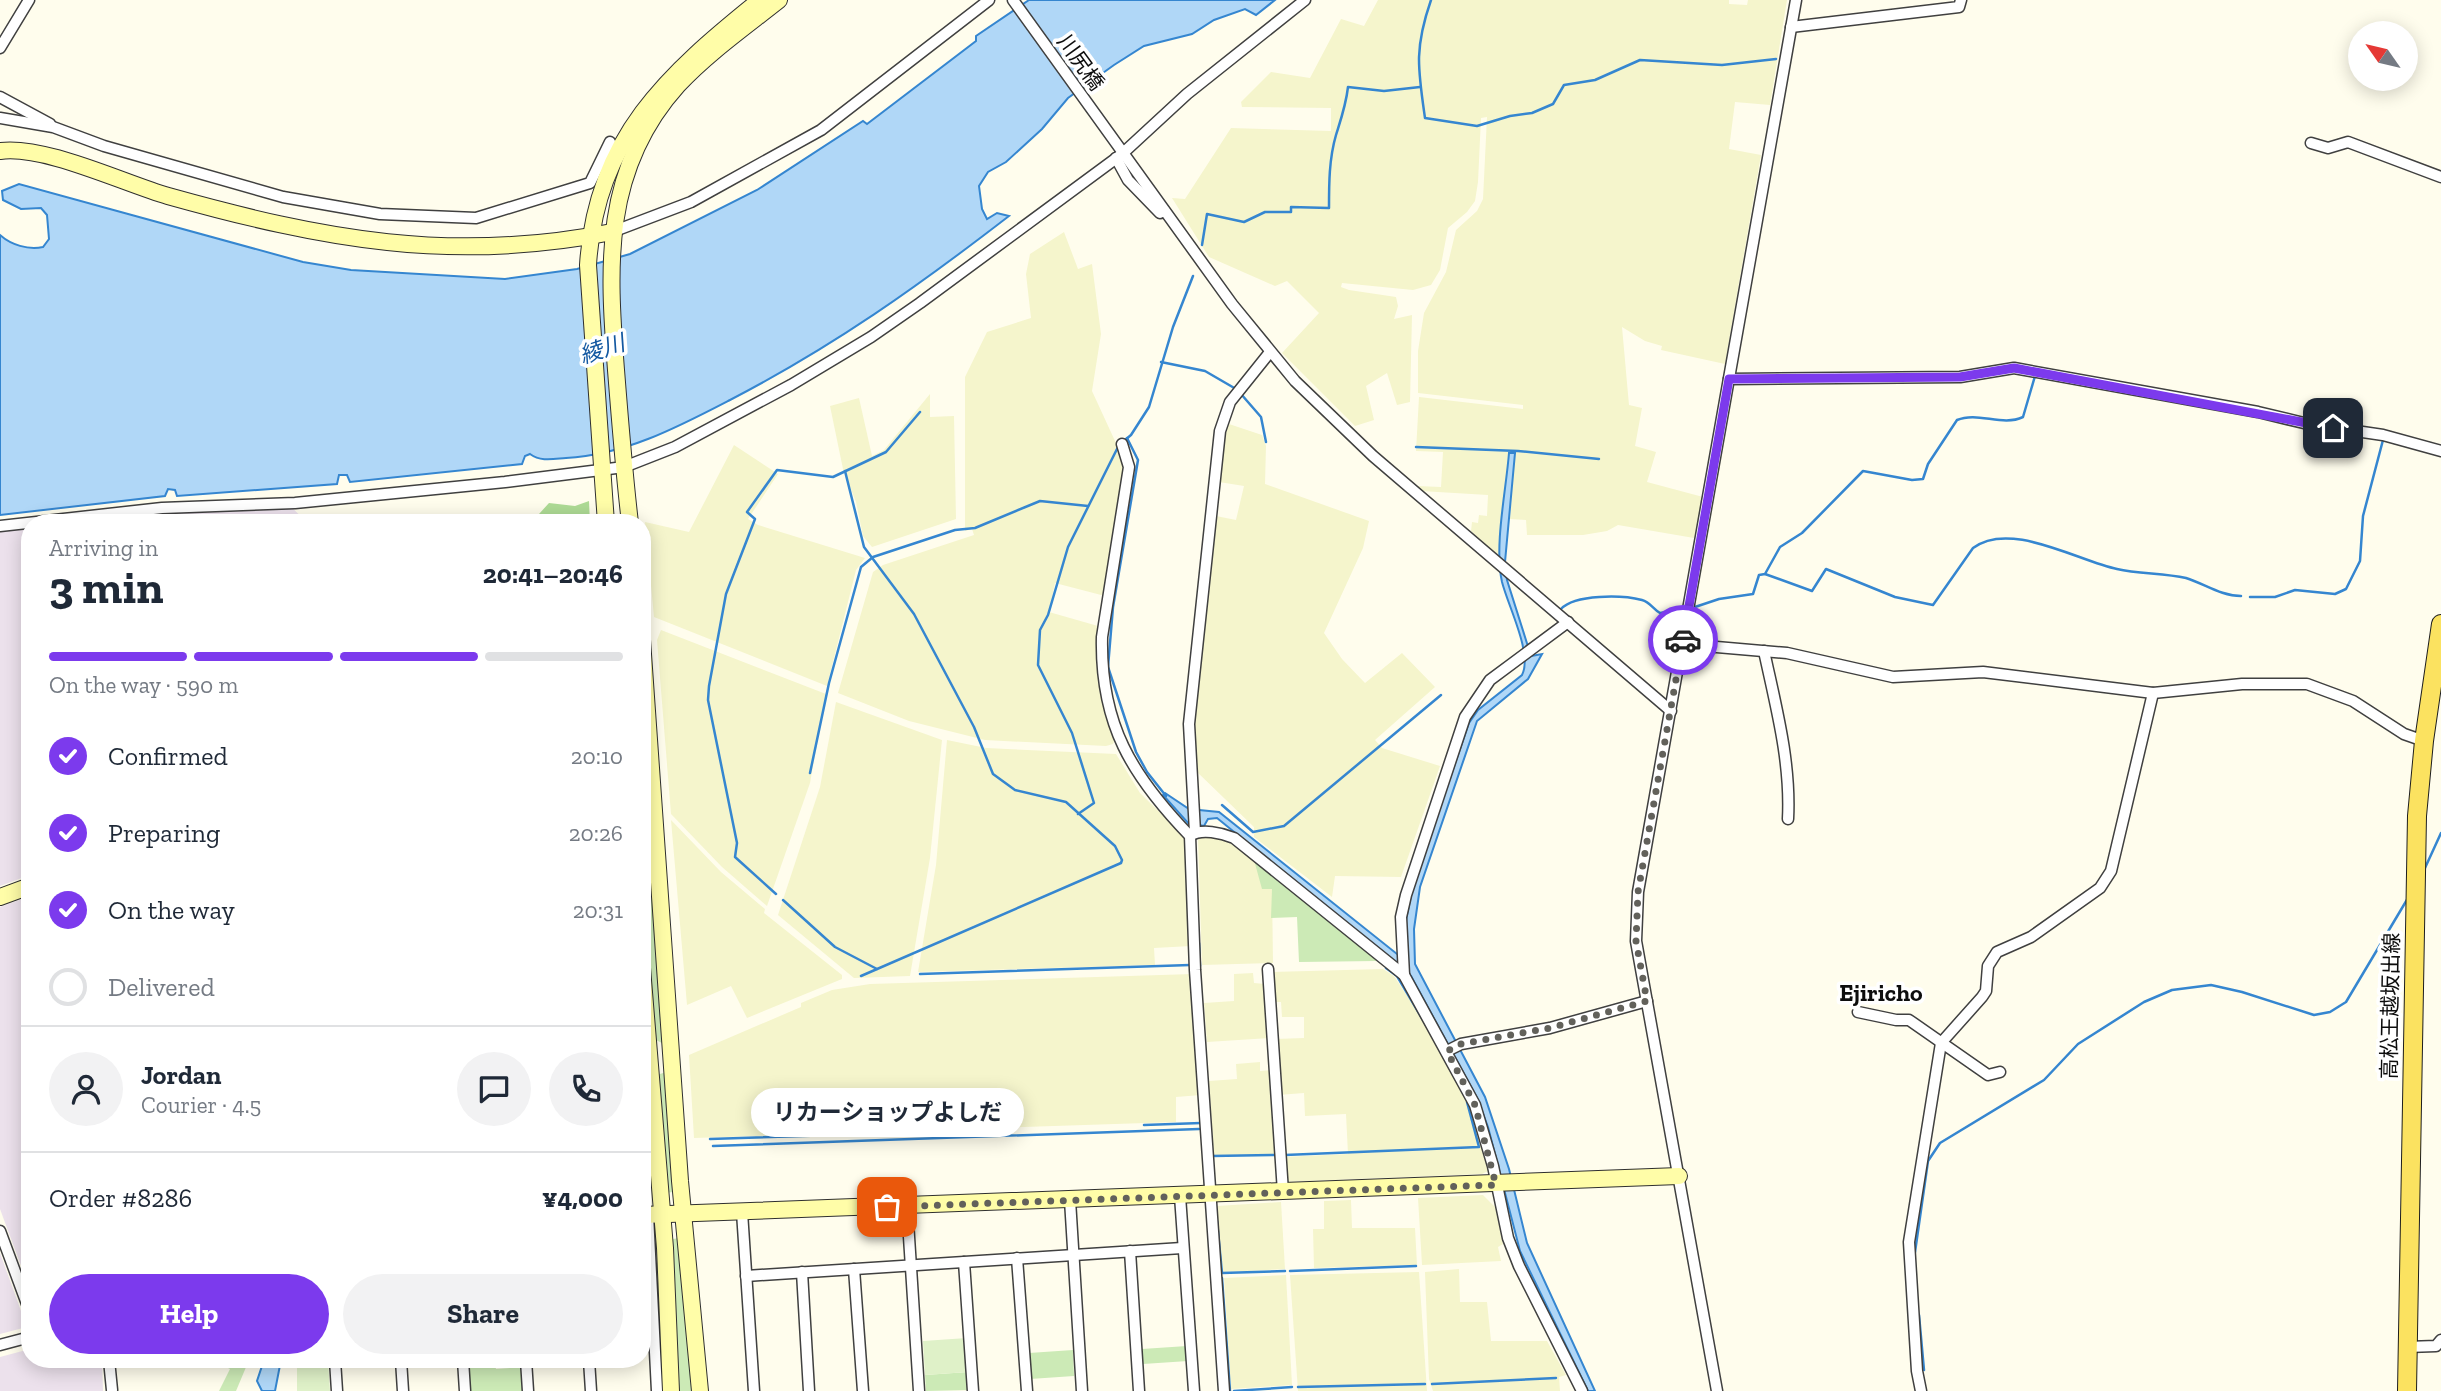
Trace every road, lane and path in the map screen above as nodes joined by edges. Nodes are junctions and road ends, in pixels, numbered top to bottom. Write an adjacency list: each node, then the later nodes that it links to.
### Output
1 (29, 0): 10 (street)
2 (760, 0): 15 (main road)
3 (779, 0): 15 (main road)
4 (989, 0): 19 (street)
5 (1013, 0): 17 (street, 川尻橋)
6 (1305, 0): 17 (street)
7 (1796, 0): 9 (street)
8 (1961, 0): 9 (street)
9 (1791, 27): 22 (street)
10 (0, 48)
11 (0, 97): 13 (street)
12 (0, 118): 13 (street)
13 (54, 127): 15 (street)
14 (2311, 143): 18 (street)
15 (623, 144): 19 (main road); 20 (main road)
16 (0, 151): 20 (main road)
17 (1119, 153): 21 (street, 川尻橋); 25 (street)
18 (2441, 177)
19 (612, 232): 20 (main road); 25 (main road)
20 (590, 244): 26 (main road)
21 (1270, 352): 32 (street, 川尻橋); 40 (street)
22 (1729, 379): 24 (street); 34 (street)
23 (1122, 444): 40 (street)
24 (2441, 451)
25 (623, 460): 26 (street); 29 (main road)
26 (601, 465): 27 (street); 28 (main road)
27 (108, 514)
28 (605, 514)
29 (629, 514)
30 (21, 524): 31 (street)
31 (0, 526)
32 (1568, 622): 37 (street, 川尻橋); 45 (street)
33 (2441, 624): 38 (main road, 高松王越坂出線)
34 (1682, 644): 35 (street); 37 (street)
35 (1764, 651): 36 (street); 39 (street)
36 (2153, 693): 38 (street); 48 (street)
37 (1671, 711): 46 (street)
38 (2424, 741): 79 (main road, 高松王越坂出線)
39 (1788, 819)
40 (1194, 832): 45 (street); 56 (street)
41 (651, 836): 50 (main road)
42 (21, 889): 43 (main road)
43 (0, 897)
44 (1268, 969): 55 (street)
45 (1404, 973): 49 (street)
46 (1647, 1001): 49 (street); 53 (street)
47 (1858, 1012): 48 (street)
48 (1941, 1043): 52 (street); 107 (street)
49 (1448, 1050): 54 (street)
50 (673, 1054): 51 (main road); 61 (main road)
51 (651, 1064)
52 (2000, 1072)
53 (1679, 1176): 54 (main road); 106 (street)
54 (1503, 1185): 55 (main road); 105 (street)
55 (1283, 1192): 56 (main road)
56 (1211, 1195): 57 (main road); 104 (street)
57 (1180, 1196): 58 (main road); 65 (street)
58 (1070, 1200): 59 (main road); 67 (street)
59 (907, 1206): 60 (main road); 70 (street)
60 (742, 1212): 61 (main road); 73 (street)
61 (683, 1214): 62 (main road); 94 (main road)
62 (651, 1215)
63 (651, 1223): 93 (main road)
64 (0, 1231): 74 (street)
65 (1182, 1248): 66 (street); 103 (street)
66 (1129, 1251): 67 (street); 102 (street)
67 (1074, 1255): 68 (street); 101 (street)
68 (1017, 1258): 69 (street); 100 (street)
69 (964, 1262): 70 (street); 99 (street)
70 (910, 1265): 71 (street); 98 (street)
71 (854, 1269): 72 (street); 97 (street)
72 (802, 1272): 73 (street); 96 (street)
73 (746, 1276): 95 (street)
74 (21, 1288)
75 (651, 1335): 92 (street)
76 (21, 1339): 78 (street)
77 (2441, 1340): 79 (street)
78 (0, 1345)
79 (2407, 1347): 108 (main road, 高松王越坂出線)
80 (110, 1368): 86 (street)
81 (336, 1368): 87 (street)
82 (402, 1368): 88 (street)
83 (464, 1368): 89 (street)
84 (527, 1368): 90 (street)
85 (590, 1368): 91 (street)
86 (112, 1390)
87 (337, 1391)
88 (403, 1391)
89 (465, 1391)
90 (528, 1391)
91 (591, 1391)
92 (657, 1391)
93 (671, 1391)
94 (699, 1391)
95 (754, 1391)
96 (809, 1391)
97 (863, 1391)
98 (919, 1391)
99 (973, 1391)
100 (1027, 1391)
101 (1082, 1391)
102 (1139, 1391)
103 (1195, 1391)
104 (1224, 1391)
105 (1582, 1391)
106 (1717, 1391)
107 (1921, 1391)
108 (2407, 1391)

